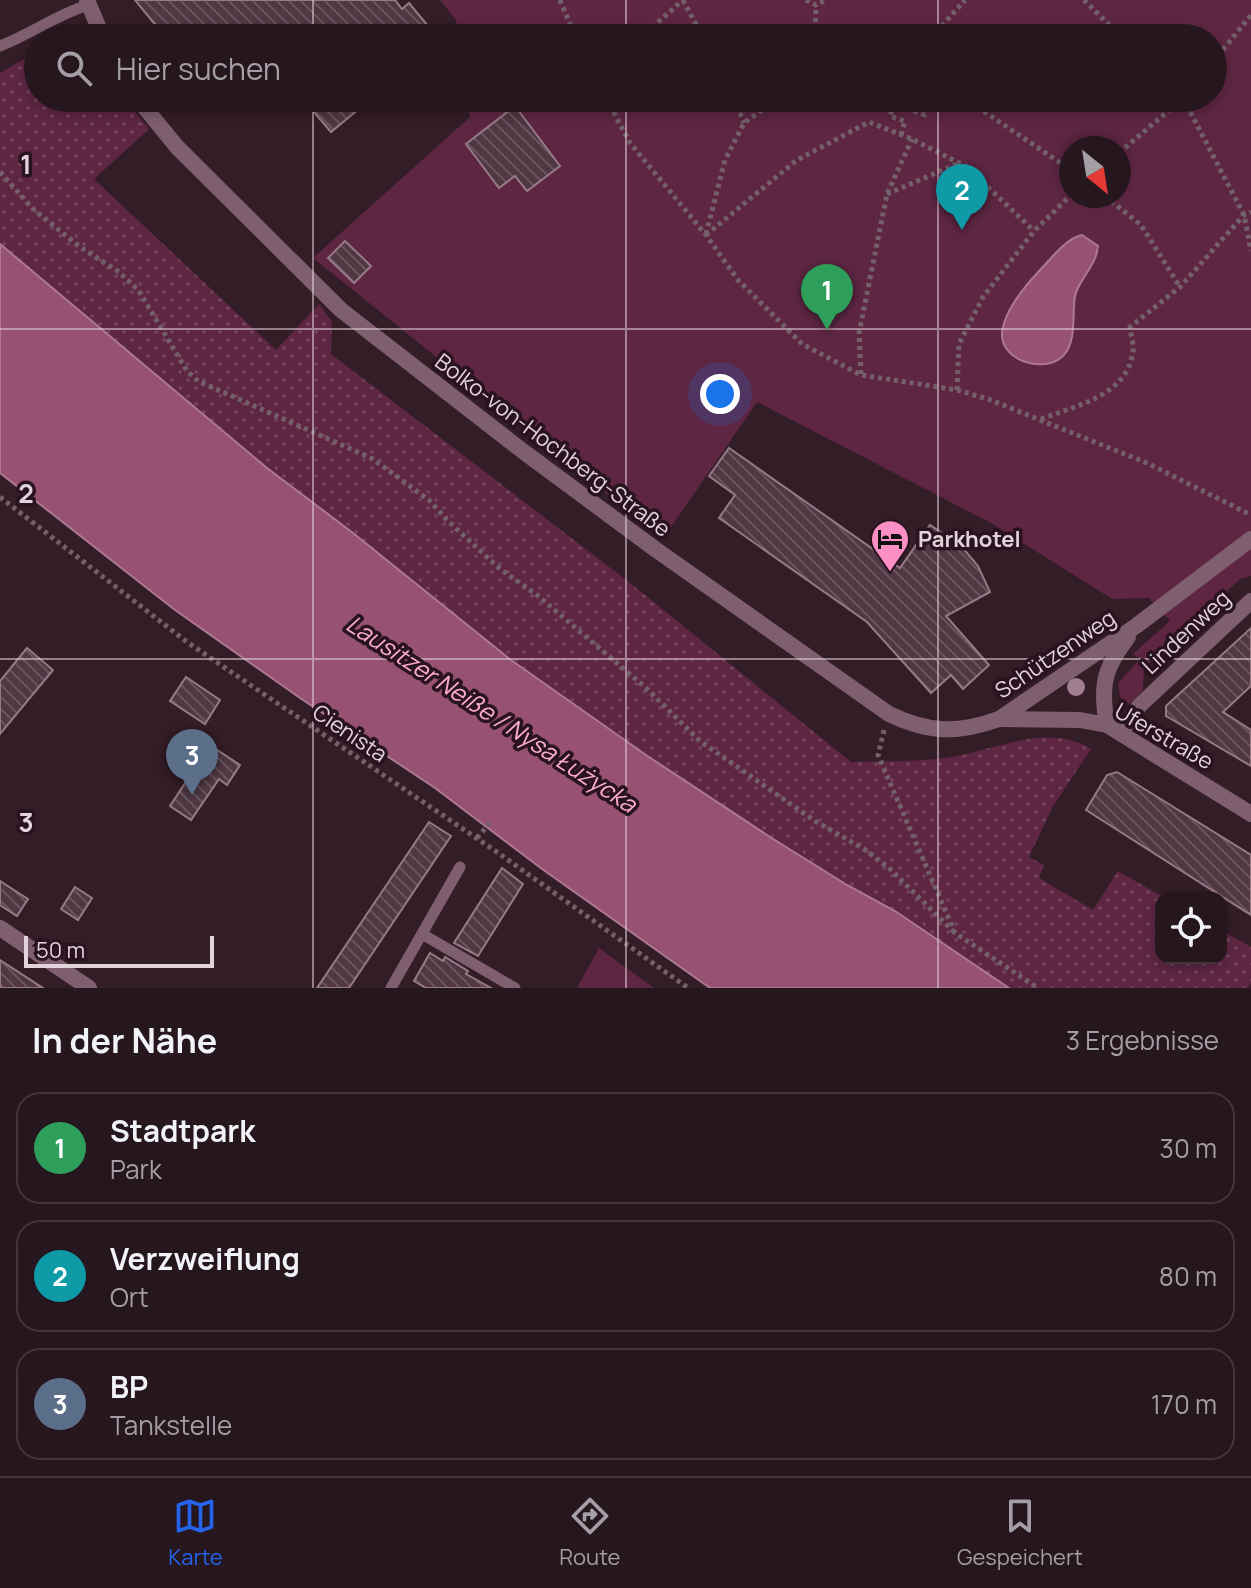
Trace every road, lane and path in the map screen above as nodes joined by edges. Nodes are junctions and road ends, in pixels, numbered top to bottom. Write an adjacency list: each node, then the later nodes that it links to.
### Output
1 (560, 0): 12 (path)
2 (682, 0): 13 (path); 14 (path)
3 (806, 0): 8 (path)
4 (826, 0): 8 (path)
5 (965, 0): 16 (path)
6 (1084, 0): 17 (path)
7 (88, 3): 10 (lane); 11 (street)
8 (816, 5): 15 (path)
9 (1251, 15): 19 (path)
10 (41, 24)
11 (97, 24)
12 (570, 24)
13 (655, 24)
14 (695, 24)
15 (815, 24)
16 (944, 24)
17 (1108, 24)
18 (24, 35): 20 (lane)
19 (1227, 45)
20 (0, 46)
21 (149, 112): 53 (street, Bolko-von-Hochberg-Straße)
22 (613, 112): 42 (path)
23 (740, 112): 29 (path)
24 (759, 112): 29 (path)
25 (891, 112): 30 (path)
26 (985, 112): 33 (path)
27 (1167, 112): 32 (path)
28 (1190, 112): 40 (path)
29 (744, 123): 42 (path)
30 (901, 135): 31 (path); 42 (path)
31 (912, 139): 34 (path); 36 (path)
32 (1131, 143)
33 (1059, 162)
34 (959, 163): 36 (path); 41 (path)
35 (0, 172): 61 (path)
36 (887, 194): 45 (path)
37 (1059, 207): 41 (path)
38 (1120, 208): 44 (path)
39 (1251, 212): 40 (path)
40 (1244, 215): 43 (path); 44 (path)
41 (1034, 231): 46 (path)
42 (706, 235): 45 (path)
43 (1251, 251)
44 (1180, 287): 47 (path)
45 (861, 375): 46 (path)
46 (957, 390): 47 (path)
47 (1040, 420): 49 (path)
48 (0, 497): 58 (path, Cienista)
49 (1251, 515)
50 (1251, 539): 52 (street, Schützenweg)
51 (1251, 601): 55 (street, Lindenweg)
52 (1136, 626): 54 (street, Schützenweg); 55 (street, Schützenweg)
53 (889, 714): 54 (street, Bolko-von-Hochberg-Straße); 61 (path)
54 (999, 719): 55 (street, Uferstraße)
55 (1114, 728): 56 (street, Uferstraße)
56 (1251, 814)
57 (492, 820): 58 (path)
58 (477, 838): 66 (path, Cienista)
59 (460, 867): 62 (lane)
60 (0, 928): 63 (street)
61 (955, 933): 67 (path)
62 (422, 934): 64 (lane); 65 (lane)
63 (89, 988)
64 (391, 988)
65 (515, 988)
66 (688, 988)
67 (1038, 988)

